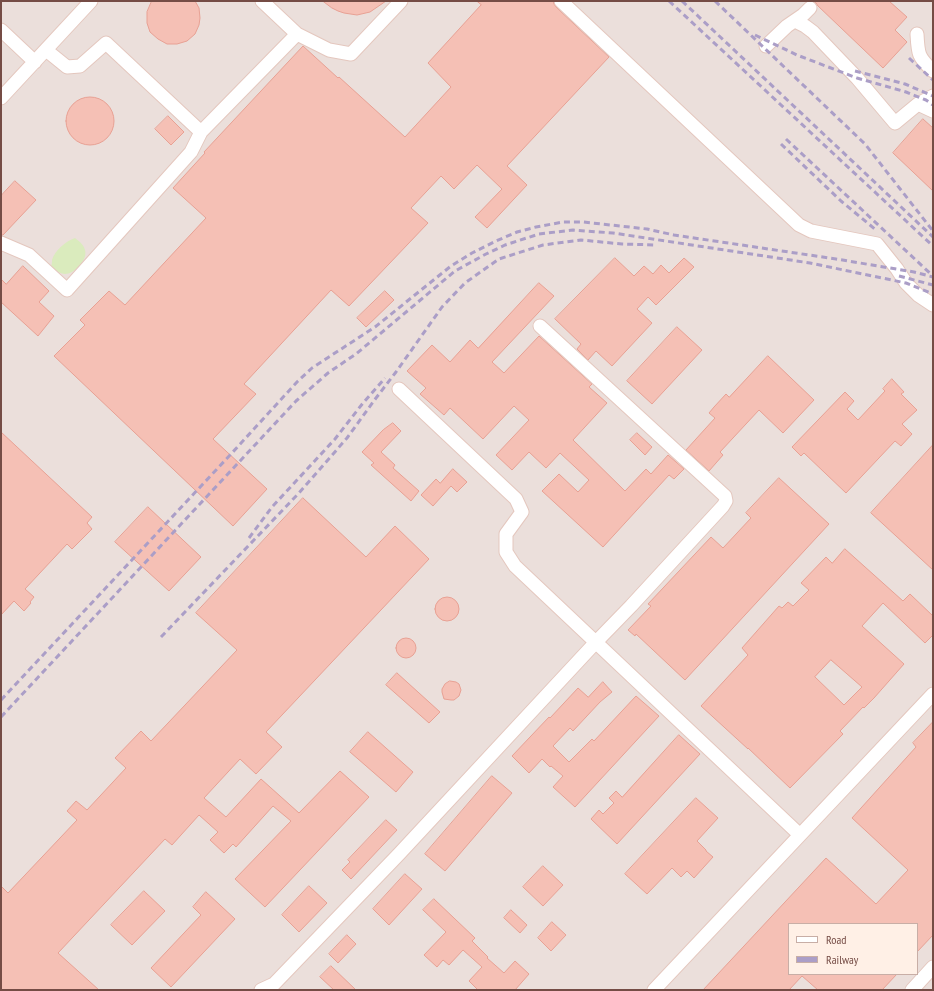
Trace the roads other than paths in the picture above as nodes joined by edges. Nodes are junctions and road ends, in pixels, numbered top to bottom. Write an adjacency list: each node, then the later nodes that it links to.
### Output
1 (91, 1): 11 (lane)
2 (262, 1): 8 (lane)
3 (401, 1): 8 (lane)
4 (561, 1): 20 (lane)
5 (810, 8): 6 (lane)
6 (795, 21): 10 (lane); 16 (lane)
7 (1, 30): 12 (lane)
8 (297, 34): 18 (lane)
9 (917, 34): 13 (lane)
10 (766, 46)
11 (46, 50): 12 (lane); 18 (lane)
12 (35, 62): 15 (lane)
13 (933, 71)
14 (933, 96): 16 (lane)
15 (1, 98)
16 (918, 104): 17 (lane)
17 (933, 111)
18 (201, 132): 19 (lane)
19 (1, 243)
20 (933, 305)
21 (540, 326): 23 (lane)
22 (400, 389): 23 (lane)
23 (596, 642): 25 (lane); 27 (lane)
24 (933, 694): 25 (lane)
25 (800, 835): 28 (lane)
26 (933, 967): 29 (lane)
27 (261, 990)
28 (654, 990)
29 (912, 990)

